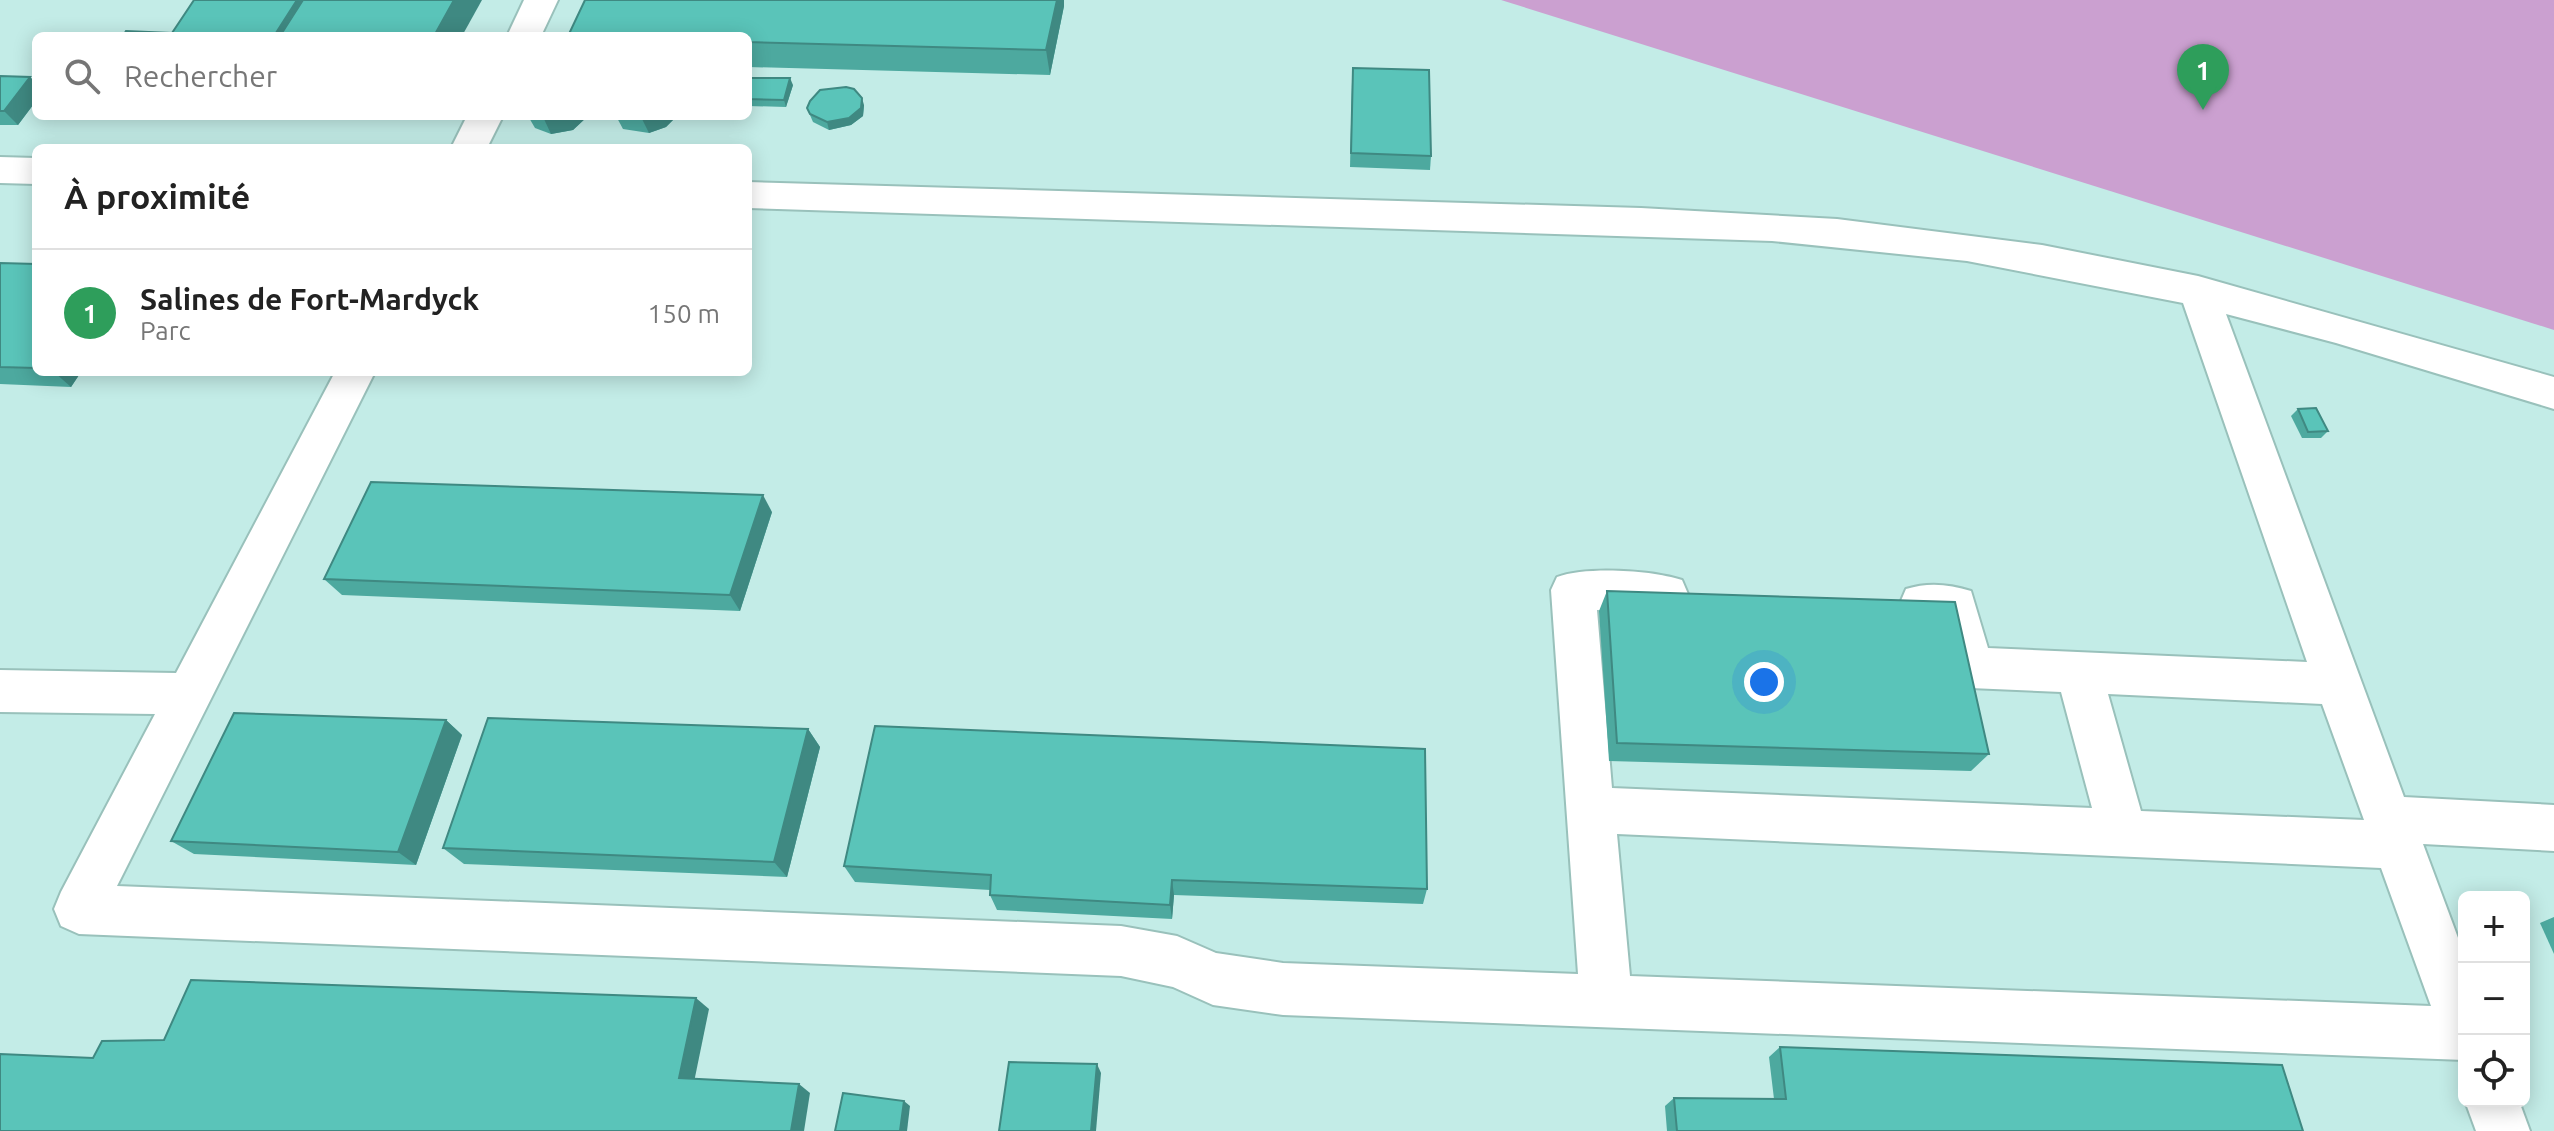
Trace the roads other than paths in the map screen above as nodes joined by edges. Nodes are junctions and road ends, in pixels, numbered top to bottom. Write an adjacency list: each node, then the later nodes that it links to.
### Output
1 (541, 0): 2 (street)
2 (526, 32)
3 (483, 120): 4 (street)
4 (471, 144)
5 (0, 170): 6 (street)
6 (32, 171)
7 (752, 195): 8 (street)
8 (2198, 290): 10 (street); 14 (street)
9 (353, 376): 16 (street)
10 (2554, 393)
11 (1701, 595): 17 (street)
12 (1876, 602): 13 (street)
13 (2079, 673): 14 (street); 20 (street)
14 (2339, 684): 19 (street)
15 (0, 691): 16 (street)
16 (189, 694): 21 (street)
17 (1590, 810): 20 (street); 21 (street)
18 (2554, 828): 19 (street)
19 (2394, 832): 20 (street); 22 (street)
20 (2123, 833)
21 (1606, 1001): 23 (street)
22 (2458, 1008)
23 (2458, 1034)
24 (2494, 1107): 25 (street)
25 (2503, 1131)

